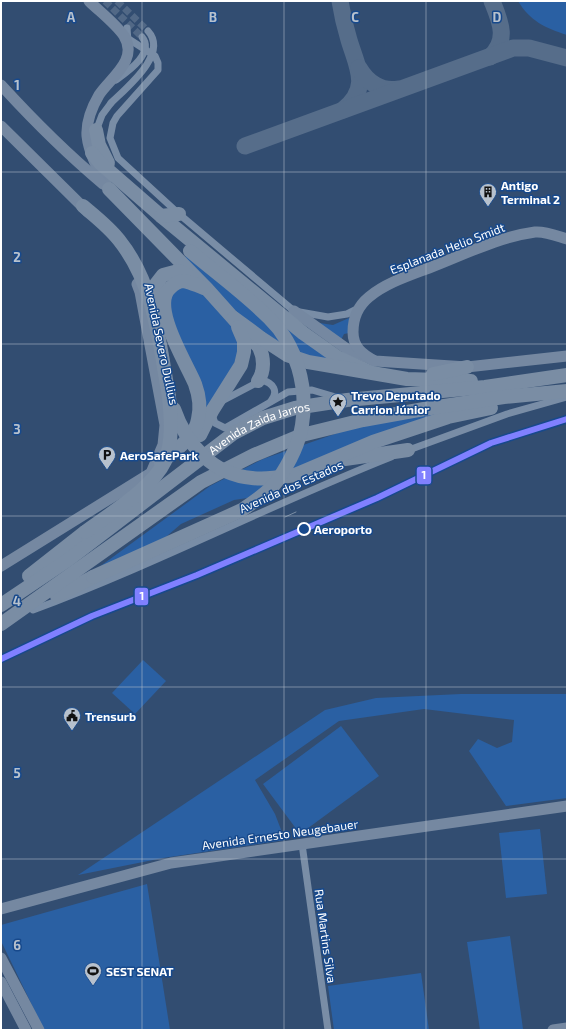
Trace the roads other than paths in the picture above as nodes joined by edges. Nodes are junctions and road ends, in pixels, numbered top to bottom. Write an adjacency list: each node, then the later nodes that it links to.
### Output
1 (89, 1): 3 (street)
2 (148, 31): 9 (street, bridge)
3 (127, 37): 5 (street); 7 (street)
4 (142, 37): 5 (street)
5 (145, 48): 7 (street); 14 (street)
6 (1, 85): 12 (street)
7 (109, 85): 10 (street)
8 (1, 126): 13 (street, Avenida Severo Dullius)
9 (96, 130): 10 (street); 11 (highway)
10 (92, 153): 11 (highway); 12 (street)
11 (124, 185): 15 (highway)
12 (109, 189): 17 (highway); 41 (highway, bridge)
13 (84, 206): 18 (highway); 37 (street, Avenida Severo Dullius)
14 (179, 214): 15 (highway); 20 (street)
15 (161, 216): 23 (highway)
16 (567, 239): 19 (street, Esplanada Helio Smidt)
17 (207, 289): 18 (highway); 21 (highway); 37 (highway)
18 (153, 307): 30 (highway)
19 (359, 308): 20 (street); 23 (street)
20 (294, 311): 23 (street)
21 (234, 318): 23 (highway); 27 (highway); 34 (highway)
22 (567, 356): 24 (street)
23 (372, 367): 24 (street); 26 (highway)
24 (467, 367): 26 (highway)
25 (567, 375): 28 (highway, Avenida Zaida Jarros)
26 (407, 379): 28 (highway)
27 (258, 381): 33 (street); 34 (street)
28 (517, 382): 32 (highway, Avenida Zaida Jarros)
29 (567, 392): 36 (highway); 42 (highway, Avenida Zaida Jarros)
30 (169, 397): 36 (highway, bridge); 39 (highway, bridge)
31 (567, 397): 35 (street, Avenida dos Estados)
32 (347, 400): 33 (street); 40 (highway, Avenida Zaida Jarros)
33 (271, 402): 34 (street)
34 (214, 408): 37 (highway)
35 (408, 450): 36 (highway); 41 (street, Avenida dos Estados)
36 (327, 462)
37 (151, 472): 38 (street)
38 (1, 566)
39 (1, 598)
40 (1, 604)
41 (32, 610): 43 (highway)
42 (1, 624)
43 (1, 629)
44 (567, 806): 45 (street, Avenida Ernesto Neugebauer)
45 (302, 844): 46 (street, Avenida Ernesto Neugebauer); 52 (street, Rua Martins Silva)
46 (1, 909)
47 (1, 958): 51 (street)
48 (1, 982): 50 (street)
49 (567, 1028): 53 (street)
50 (26, 1030)
51 (39, 1030)
52 (328, 1030)
53 (552, 1030)

